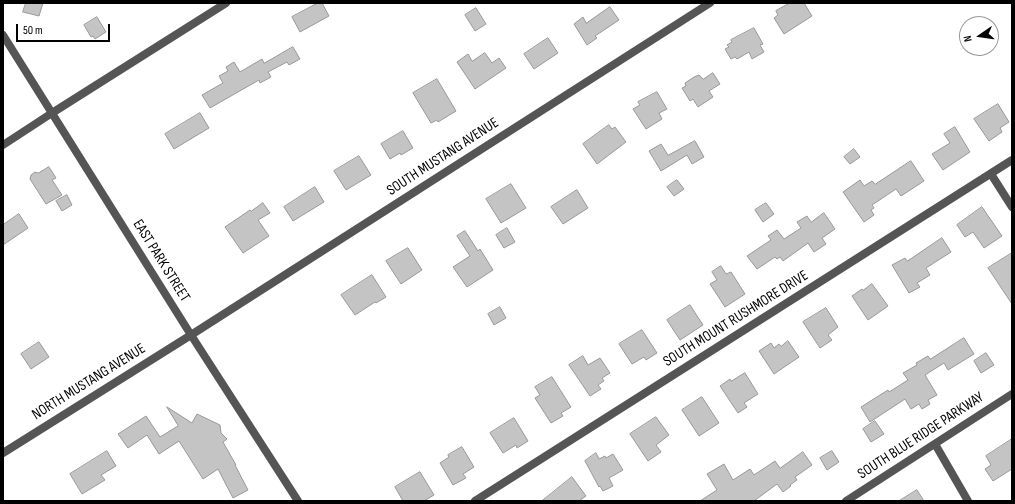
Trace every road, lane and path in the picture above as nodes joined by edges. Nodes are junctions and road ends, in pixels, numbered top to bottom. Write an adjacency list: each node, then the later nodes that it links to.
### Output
1 (226, 3): 4 (street)
2 (710, 3): 9 (street, SOUTH MUSTANG AVENUE)
3 (3, 35): 4 (street, EAST PARK STREET)
4 (52, 113): 5 (street); 9 (street, EAST PARK STREET)
5 (3, 145)
6 (1012, 160): 7 (street, SOUTH MOUNT RUSHMORE DRIVE)
7 (990, 174): 8 (street); 14 (street, SOUTH MOUNT RUSHMORE DRIVE)
8 (1012, 207)
9 (191, 334): 12 (street, NORTH MUSTANG AVENUE); 13 (street, EAST PARK STREET)
10 (1012, 394): 11 (street, SOUTH BLUE RIDGE PARKWAY)
11 (935, 444): 15 (street, SOUTH BLUE RIDGE PARKWAY); 16 (street)
12 (3, 452)
13 (298, 501)
14 (475, 501)
15 (846, 501)
16 (968, 501)

